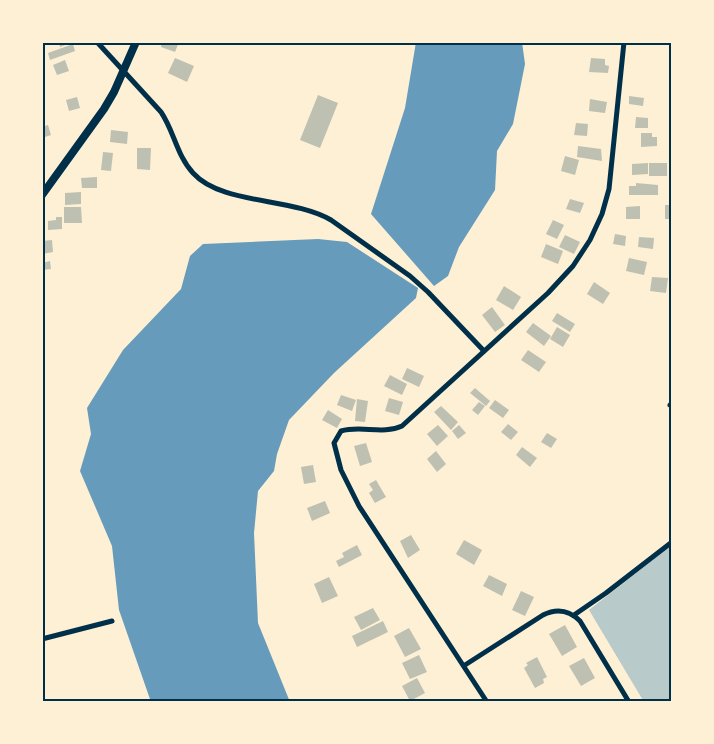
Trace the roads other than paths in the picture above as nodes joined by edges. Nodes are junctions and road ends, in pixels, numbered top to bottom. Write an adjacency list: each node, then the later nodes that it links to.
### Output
1 (97, 42): 4 (street)
2 (135, 42): 4 (main road)
3 (624, 42): 6 (street)
4 (124, 71): 5 (main road); 6 (street)
5 (42, 195)
6 (484, 351): 11 (street)
7 (672, 542): 8 (street)
8 (574, 615): 11 (street); 13 (street)
9 (112, 621): 10 (street)
10 (42, 639)
11 (465, 664): 12 (street)
12 (488, 702)
13 (629, 702)

